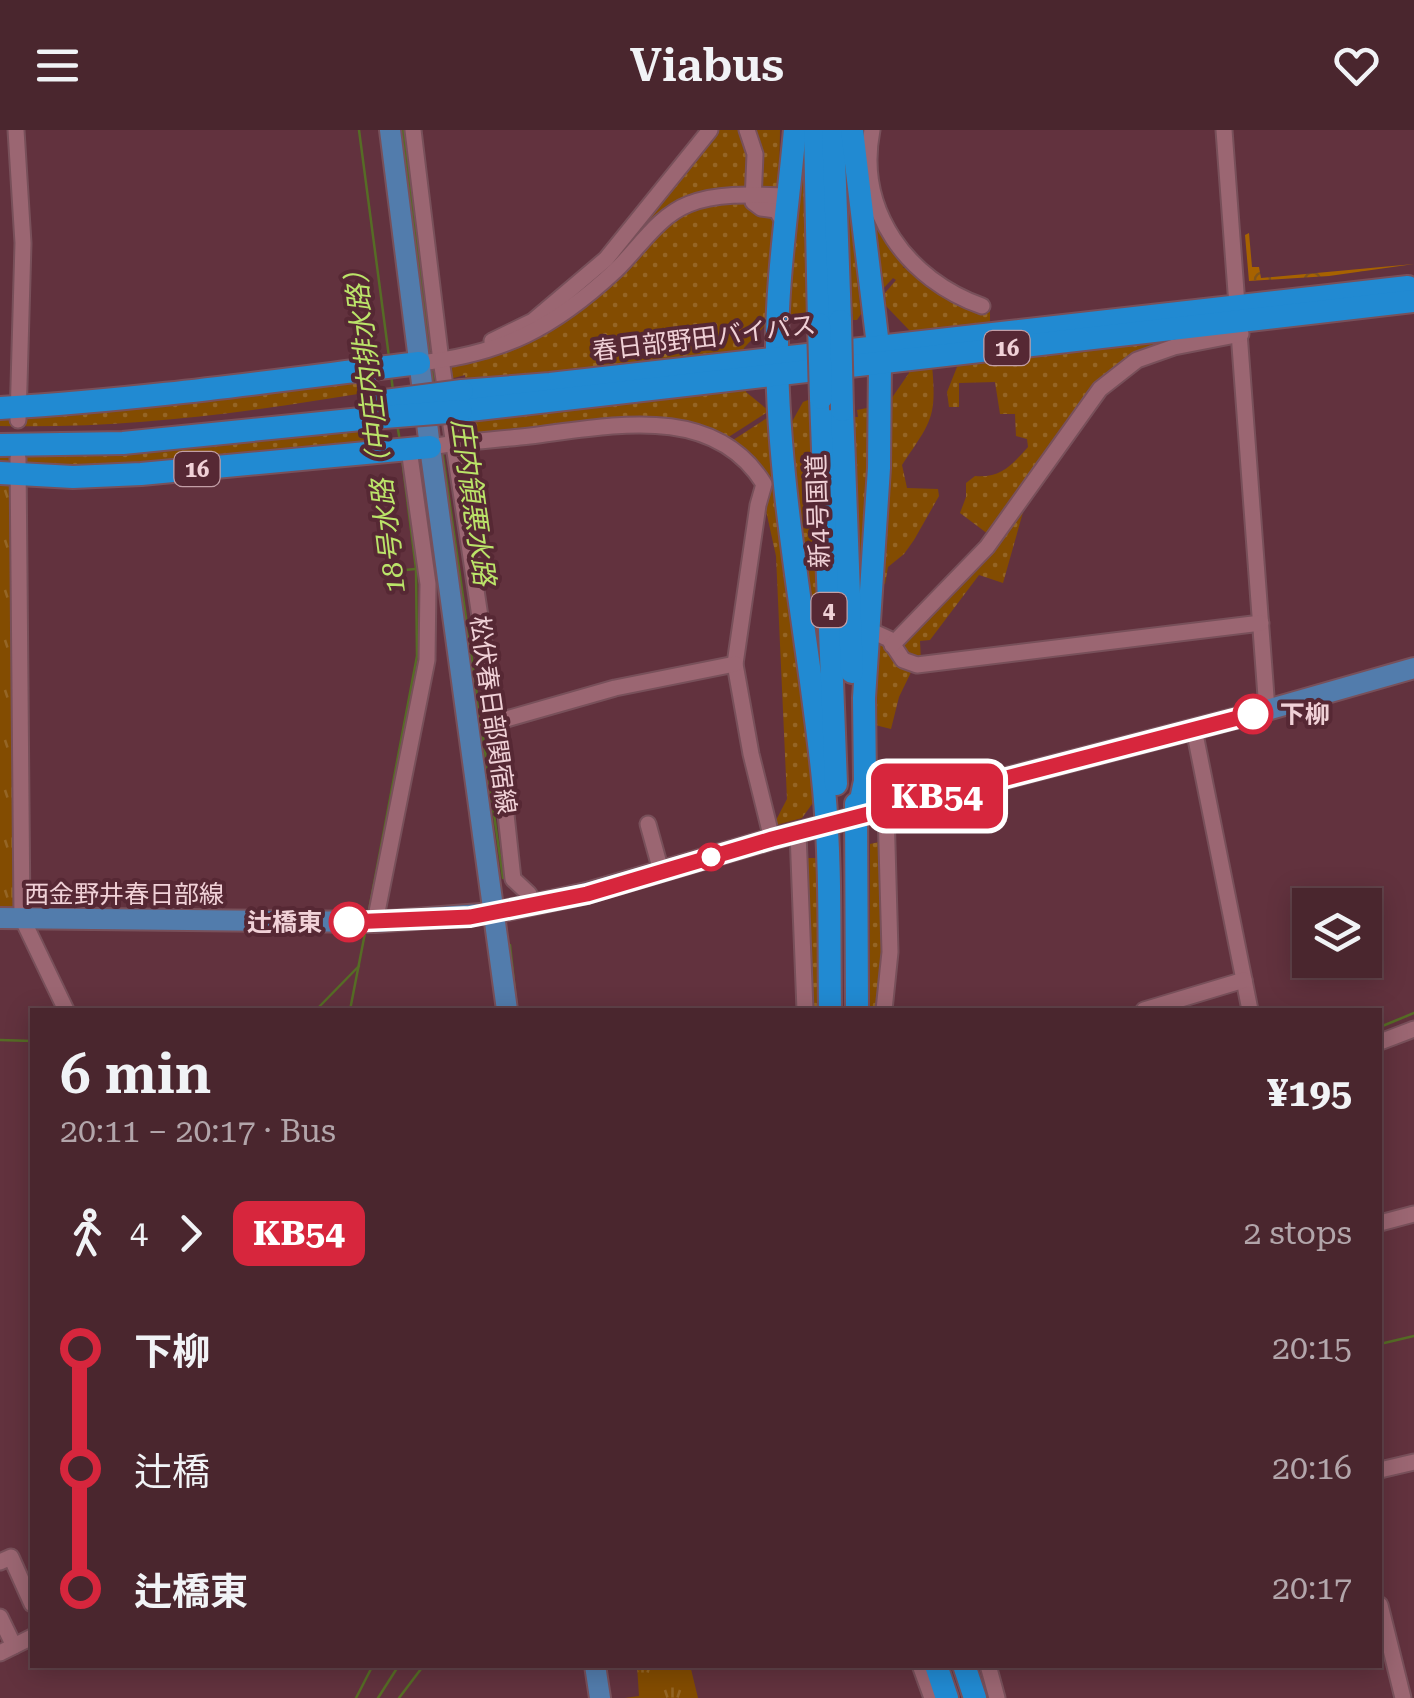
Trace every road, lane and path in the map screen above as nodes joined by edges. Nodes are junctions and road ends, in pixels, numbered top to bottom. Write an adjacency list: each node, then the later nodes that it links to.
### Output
1 (16, 130): 24 (street)
2 (390, 130): 21 (main road, 松伏春日部関宿線)
3 (413, 130): 21 (street)
4 (710, 130): 21 (street)
5 (747, 130): 12 (street)
6 (795, 130): 13 (highway)
7 (815, 130): 19 (highway, 新4号国道 / 4)
8 (833, 130): 19 (highway, 新4号国道 / 4)
9 (852, 130): 20 (highway)
10 (872, 130): 17 (street)
11 (1224, 130): 18 (street)
12 (753, 195): 13 (street); 14 (street); 21 (street)
13 (788, 196): 14 (highway)
14 (785, 226): 22 (highway)
15 (1414, 286): 18 (highway, 春日部野田バイパス / 16)
16 (1414, 301): 18 (highway, 春日部野田バイパス / 16)
17 (982, 306)
18 (1240, 320): 20 (highway, 春日部野田バイパス / 16); 27 (street); 29 (street)
19 (829, 323): 36 (highway, 新4号国道 / 4, bridge); 36 (highway, 新4号国道 / 4, bridge)
20 (879, 354): 22 (highway, 春日部野田バイパス / 16); 28 (highway, 4)
21 (420, 362): 24 (highway); 25 (main road, 松伏春日部関宿線)
22 (777, 365): 23 (highway, 春日部野田バイパス / 16, bridge); 36 (highway)
23 (370, 411): 24 (highway, 春日部野田バイパス / 16); 26 (highway, 春日部野田バイパス / 16)
24 (10, 417)
25 (425, 447): 26 (highway, 16); 30 (street); 33 (street); 42 (main road, 松伏春日部関宿線); 45 (street)
26 (9, 463): 44 (street)
27 (1261, 623): 29 (street); 32 (street)
28 (868, 629): 29 (street); 36 (highway, 4)
29 (892, 645)
30 (735, 664): 33 (street); 39 (street)
31 (1414, 668): 32 (main road, 西金野井春日部線)
32 (1267, 710): 34 (main road, 西金野井春日部線)
33 (496, 722): 41 (street)
34 (1194, 730): 35 (main road, 西金野井春日部線); 46 (street)
35 (886, 810): 36 (main road, 西金野井春日部線); 52 (street)
36 (840, 822): 38 (main road, 西金野井春日部線); 50 (highway); 51 (highway, 新4号国道 / 4)
37 (648, 824): 40 (street)
38 (798, 833): 39 (main road, 西金野井春日部線); 49 (street)
39 (772, 839): 40 (main road, 西金野井春日部線)
40 (661, 871): 42 (main road, 西金野井春日部線)
41 (529, 894)
42 (494, 913): 45 (main road, 西金野井春日部線); 48 (main road, 松伏春日部関宿線)
43 (0, 918): 44 (main road, 西金野井春日部線)
44 (22, 918): 45 (main road, 西金野井春日部線); 47 (street)
45 (374, 922)
46 (1244, 980): 53 (street); 54 (street)
47 (65, 1008)
48 (508, 1008)
49 (805, 1008)
50 (834, 1008)
51 (857, 1008)
52 (884, 1008)
53 (1151, 1008)
54 (1250, 1008)
55 (1414, 1030): 56 (street)
56 (1382, 1041)
57 (1414, 1214): 58 (street)
58 (1382, 1222)
59 (1414, 1462): 60 (street)
60 (1382, 1470)
61 (0, 1562): 62 (street)
62 (30, 1600)
63 (1382, 1613): 78 (street)
64 (0, 1617): 66 (street)
65 (30, 1638): 66 (street)
66 (7, 1649)
67 (595, 1668): 73 (main road)
68 (921, 1668): 74 (street)
69 (937, 1668): 75 (highway)
70 (965, 1668): 76 (highway)
71 (974, 1668): 76 (street)
72 (989, 1668): 77 (street)
73 (600, 1698)
74 (932, 1698)
75 (947, 1698)
76 (978, 1698)
77 (997, 1698)
78 (1403, 1698)

